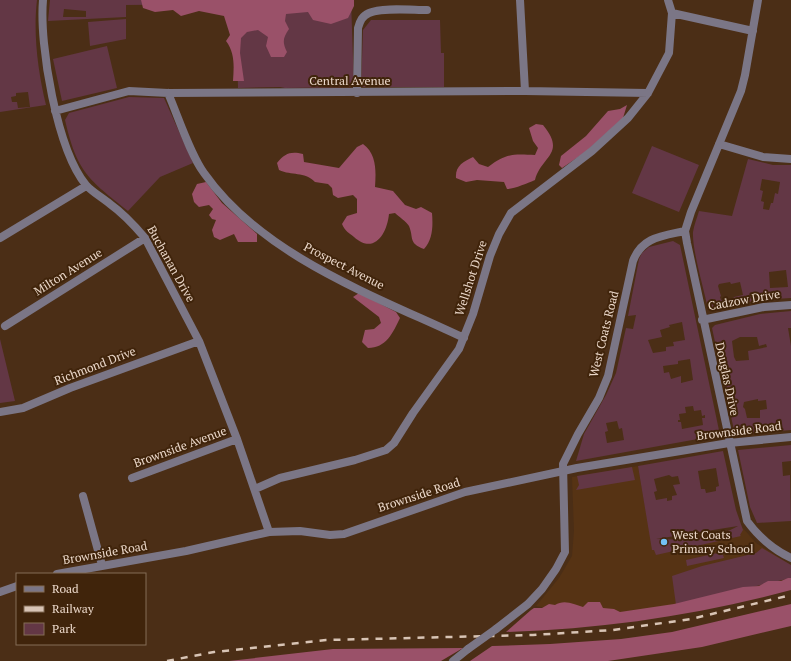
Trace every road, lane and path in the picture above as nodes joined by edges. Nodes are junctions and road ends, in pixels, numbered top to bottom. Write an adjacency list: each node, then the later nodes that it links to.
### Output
1 (43, 0): 12 (street, Buchanan Drive)
2 (520, 0): 8 (street)
3 (668, 0): 6 (street, Wellshot Drive)
4 (758, 0): 7 (street)
5 (427, 10): 10 (street)
6 (672, 13): 7 (street); 11 (street, Wellshot Drive)
7 (753, 31): 13 (street)
8 (524, 91): 10 (street, Central Avenue); 11 (street, Central Avenue)
9 (168, 93): 10 (street, Central Avenue); 12 (street, Central Avenue); 22 (street, Prospect Avenue)
10 (357, 93)
11 (648, 93): 22 (street, Wellshot Drive)
12 (55, 111): 15 (street, Buchanan Drive)
13 (719, 144): 14 (street); 16 (street)
14 (791, 159)
15 (86, 186): 17 (street); 18 (street, Buchanan Drive)
16 (685, 231): 20 (street, Douglas Drive); 28 (street, West Coats Road)
17 (0, 238)
18 (145, 238): 21 (street, Milton Avenue); 23 (street, Buchanan Drive)
19 (791, 304): 20 (street, Cadzow Drive)
20 (702, 320): 27 (street, Douglas Drive)
21 (4, 326)
22 (464, 338): 30 (street, Wellshot Drive)
23 (199, 341): 24 (street, Richmond Drive); 26 (street, Buchanan Drive)
24 (0, 412)
25 (791, 437): 27 (street, Brownside Road)
26 (236, 439): 29 (street, Brownside Avenue); 30 (street, Buchanan Drive)
27 (729, 443): 28 (street, Brownside Road); 33 (street, Douglas Drive)
28 (562, 471): 32 (street, Brownside Road); 38 (street, West Coats Road, bridge)
29 (132, 478)
30 (255, 489): 32 (street, Buchanan Drive)
31 (83, 496): 34 (street)
32 (269, 532): 34 (street, Brownside Road)
33 (791, 558)
34 (102, 565): 35 (street, Brownside Road)
35 (62, 573)
36 (16, 586): 37 (street)
37 (0, 592)
38 (453, 661)

